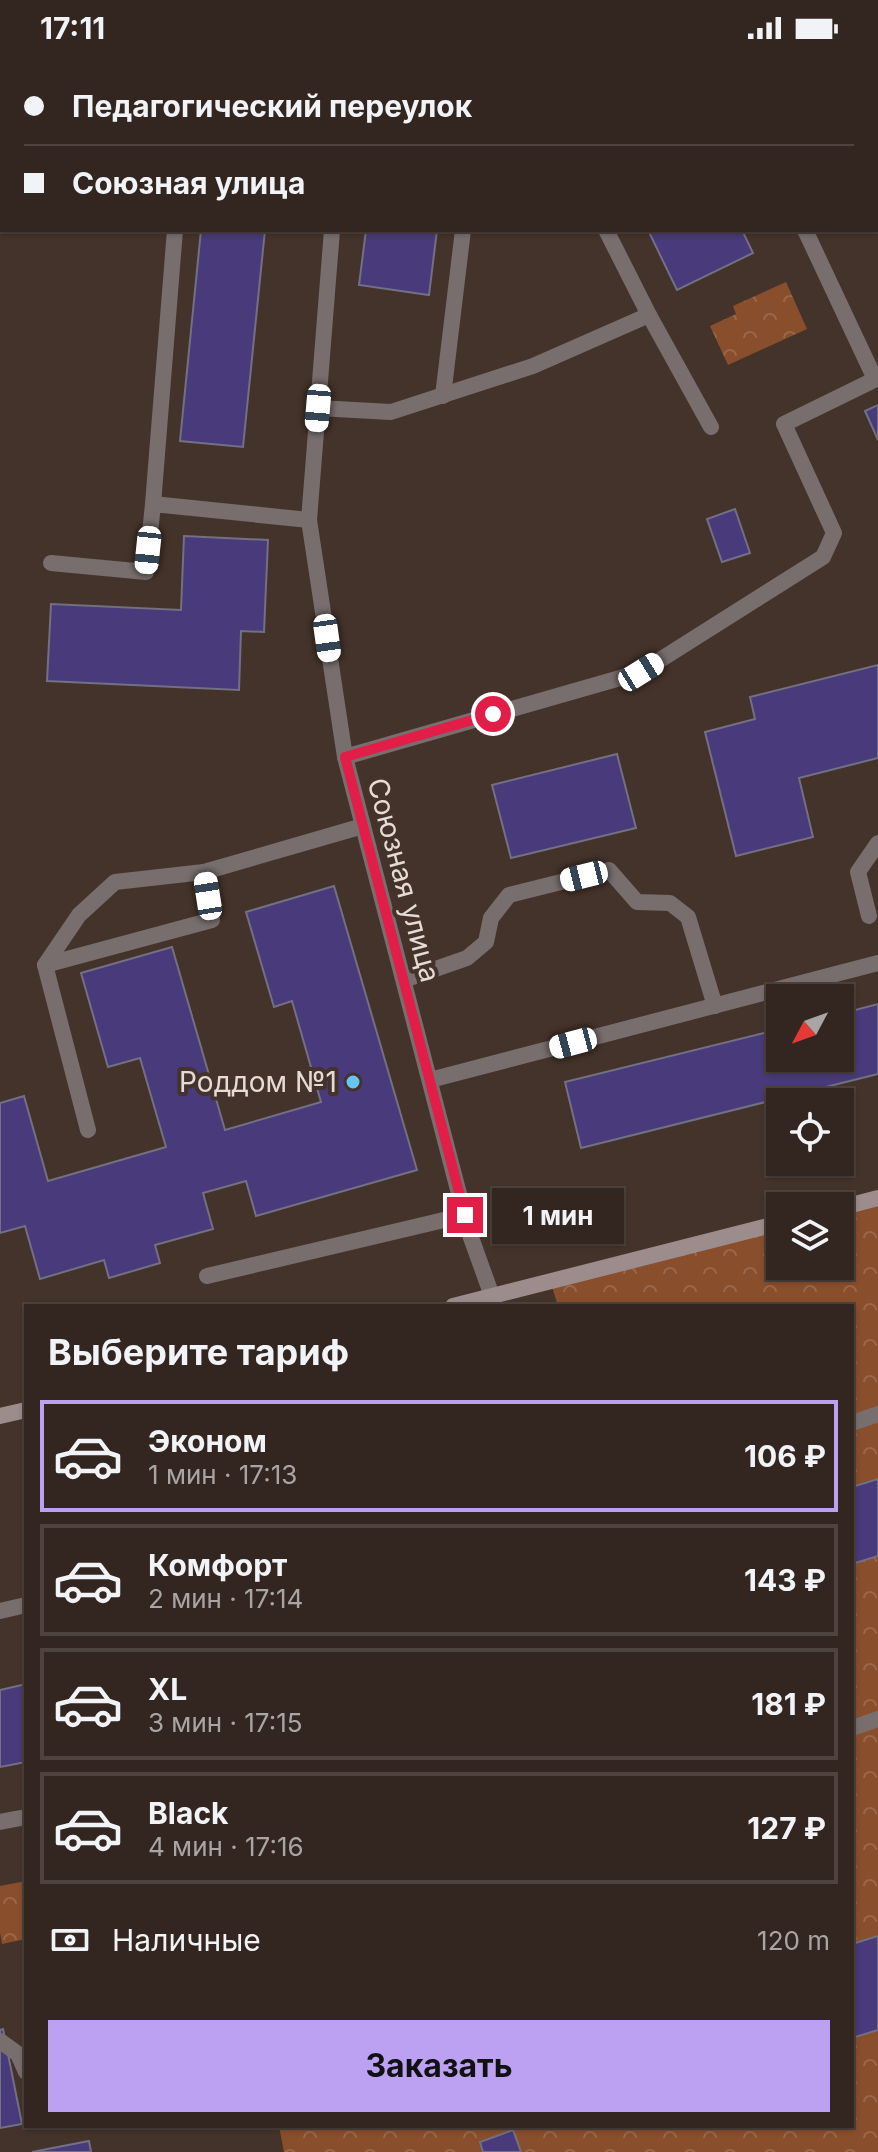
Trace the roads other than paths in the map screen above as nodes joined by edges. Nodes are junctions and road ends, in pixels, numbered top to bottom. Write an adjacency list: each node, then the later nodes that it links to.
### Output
1 (175, 232): 11 (street)
2 (332, 232): 9 (street, Союзная улица)
3 (463, 232): 8 (street)
4 (607, 232): 6 (street)
5 (806, 232): 7 (street)
6 (649, 315): 8 (street); 10 (street)
7 (877, 378): 14 (street)
8 (443, 396): 9 (street)
9 (318, 408): 12 (street, Союзная улица)
10 (711, 427)
11 (153, 504): 12 (street); 13 (street)
12 (309, 520): 14 (street, Союзная улица)
13 (51, 563)
14 (345, 757): 15 (street, Союзная улица)
15 (363, 826): 17 (street); 21 (street, Союзная улица)
16 (878, 843): 18 (street)
17 (204, 872): 20 (street); 20 (street)
18 (869, 916)
19 (878, 963): 22 (street)
20 (45, 965): 24 (street)
21 (404, 980): 22 (street); 23 (street, Союзная улица)
22 (715, 1006): 23 (street)
23 (430, 1080): 27 (street, Союзная улица)
24 (88, 1130)
25 (878, 1198): 26 (street)
26 (854, 1204)
27 (465, 1215): 29 (street); 30 (street, Союзная улица)
28 (766, 1227): 30 (street)
29 (207, 1276)
30 (494, 1301): 31 (street)
31 (469, 1304)
32 (24, 1410): 34 (street)
33 (878, 1414): 35 (street)
34 (0, 1416)
35 (854, 1422)
36 (24, 1605): 37 (street)
37 (0, 1611)
38 (878, 1719): 39 (street)
39 (854, 1727)
40 (24, 1817): 41 (street)
41 (0, 1822)
42 (0, 2041): 43 (street)
43 (24, 2068)

